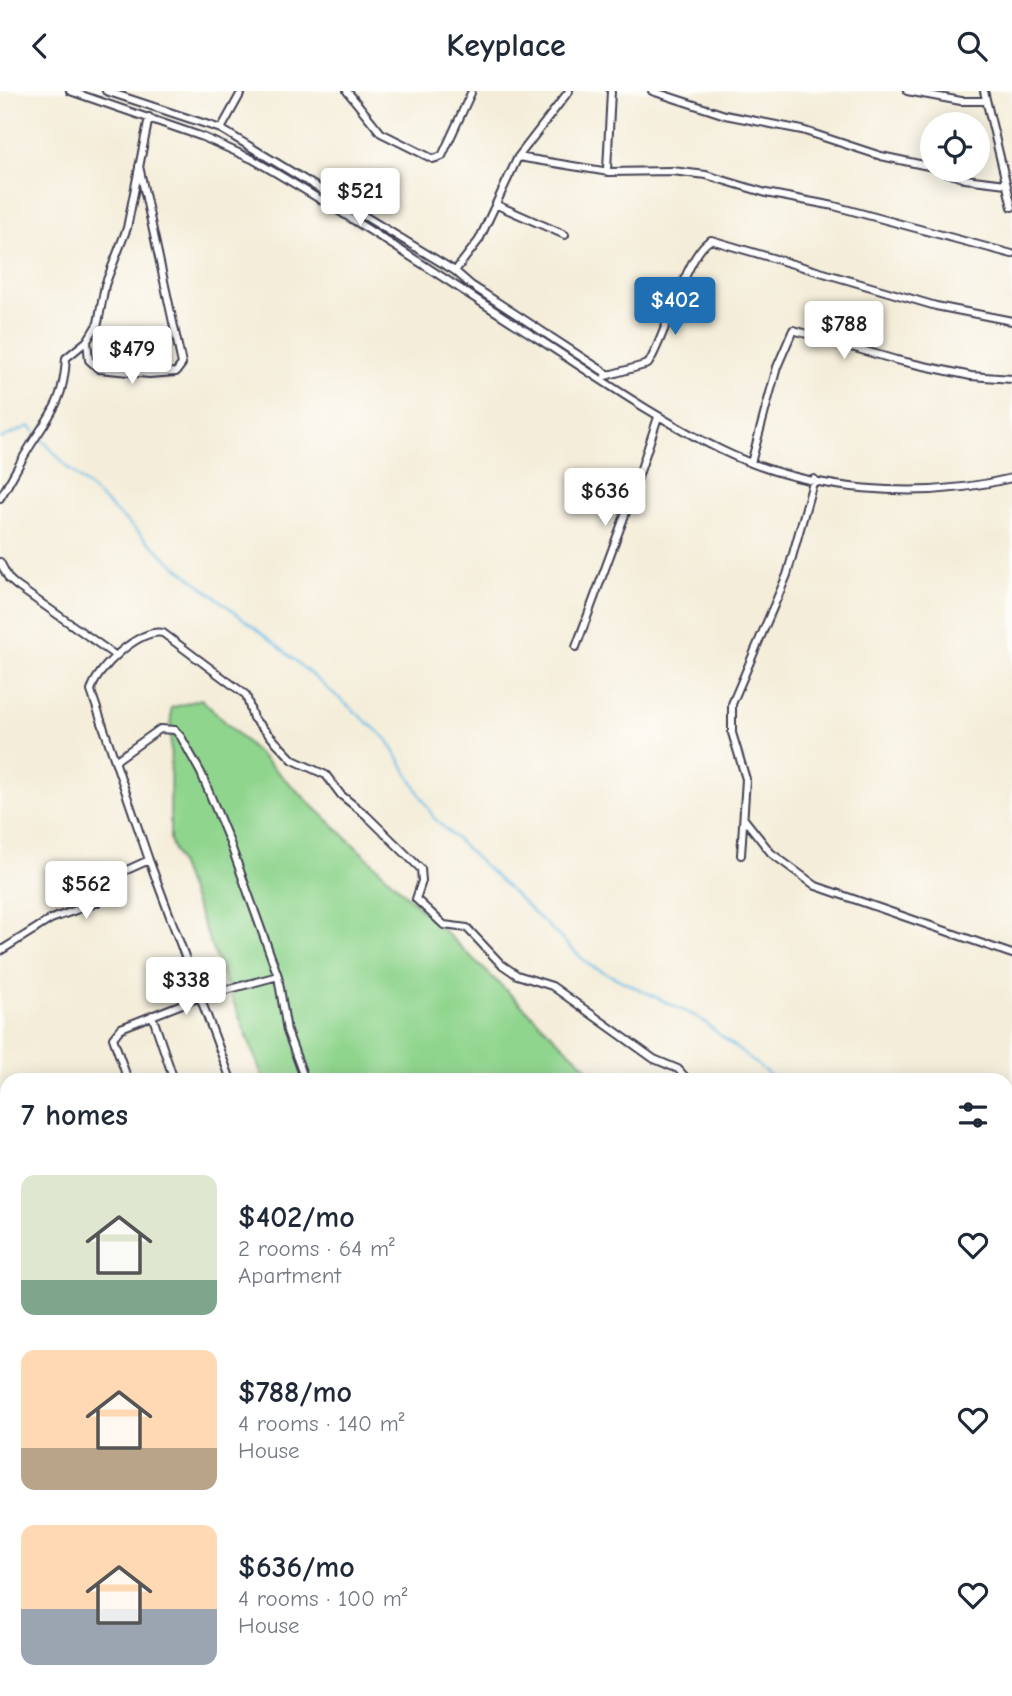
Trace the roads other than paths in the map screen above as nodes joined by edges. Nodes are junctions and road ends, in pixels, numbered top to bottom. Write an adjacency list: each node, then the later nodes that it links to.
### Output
1 (70, 91): 12 (street)
2 (106, 91): 13 (street)
3 (242, 91): 13 (street)
4 (347, 91): 10 (street)
5 (569, 91): 14 (street)
6 (611, 91): 17 (street)
7 (652, 91): 15 (street)
8 (907, 91): 11 (street)
9 (984, 91): 11 (street)
10 (471, 93)
11 (986, 101): 19 (street)
12 (149, 117): 16 (street); 28 (street)
13 (221, 129): 24 (street)
14 (518, 157): 17 (street); 20 (street)
15 (920, 164)
16 (139, 165): 26 (street); 26 (street)
17 (607, 170): 23 (street)
18 (990, 182): 19 (street)
19 (1006, 184): 21 (street)
20 (497, 205): 22 (street); 24 (street)
21 (1012, 207)
22 (565, 235)
23 (1012, 254)
24 (455, 271): 27 (street)
25 (1012, 321): 27 (street)
26 (86, 341): 34 (street)
27 (609, 375): 28 (street)
28 (600, 378): 30 (street)
29 (1012, 379): 31 (street)
30 (658, 417): 31 (street); 36 (street)
31 (751, 463): 33 (street)
32 (1012, 478): 33 (street)
33 (814, 479): 39 (street)
34 (0, 498)
35 (0, 562): 37 (street)
36 (576, 647)
37 (116, 656): 38 (street); 51 (street)
38 (115, 761): 41 (street); 44 (street)
39 (745, 820): 40 (street); 43 (street)
40 (741, 855)
41 (149, 860): 42 (street); 45 (street)
42 (0, 951)
43 (1012, 954)
44 (278, 977): 45 (street); 50 (street)
45 (200, 997): 46 (street); 49 (street)
46 (152, 1015): 47 (street); 48 (street)
47 (126, 1073)
48 (172, 1073)
49 (228, 1073)
50 (303, 1073)
51 (682, 1073)

